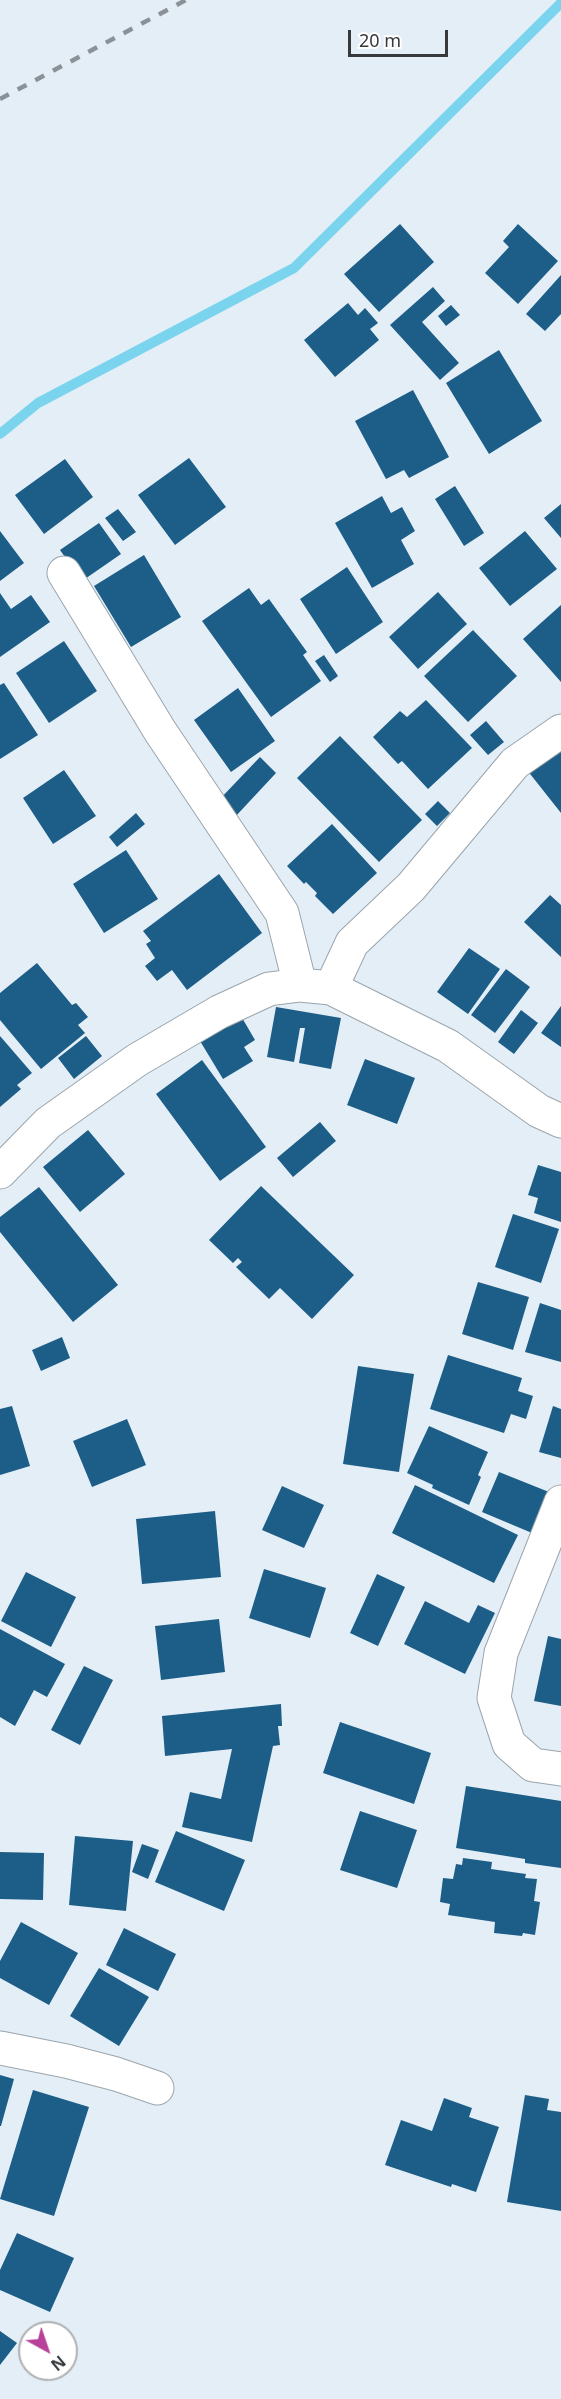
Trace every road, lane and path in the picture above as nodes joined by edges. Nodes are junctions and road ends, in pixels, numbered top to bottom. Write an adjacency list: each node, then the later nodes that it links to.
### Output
1 (64, 573): 3 (street)
2 (561, 731): 3 (street)
3 (316, 987): 4 (street); 5 (street)
4 (561, 1121)
5 (0, 1172)
6 (561, 1502): 7 (street)
7 (561, 1770)
8 (0, 2048): 9 (street)
9 (157, 2088)

